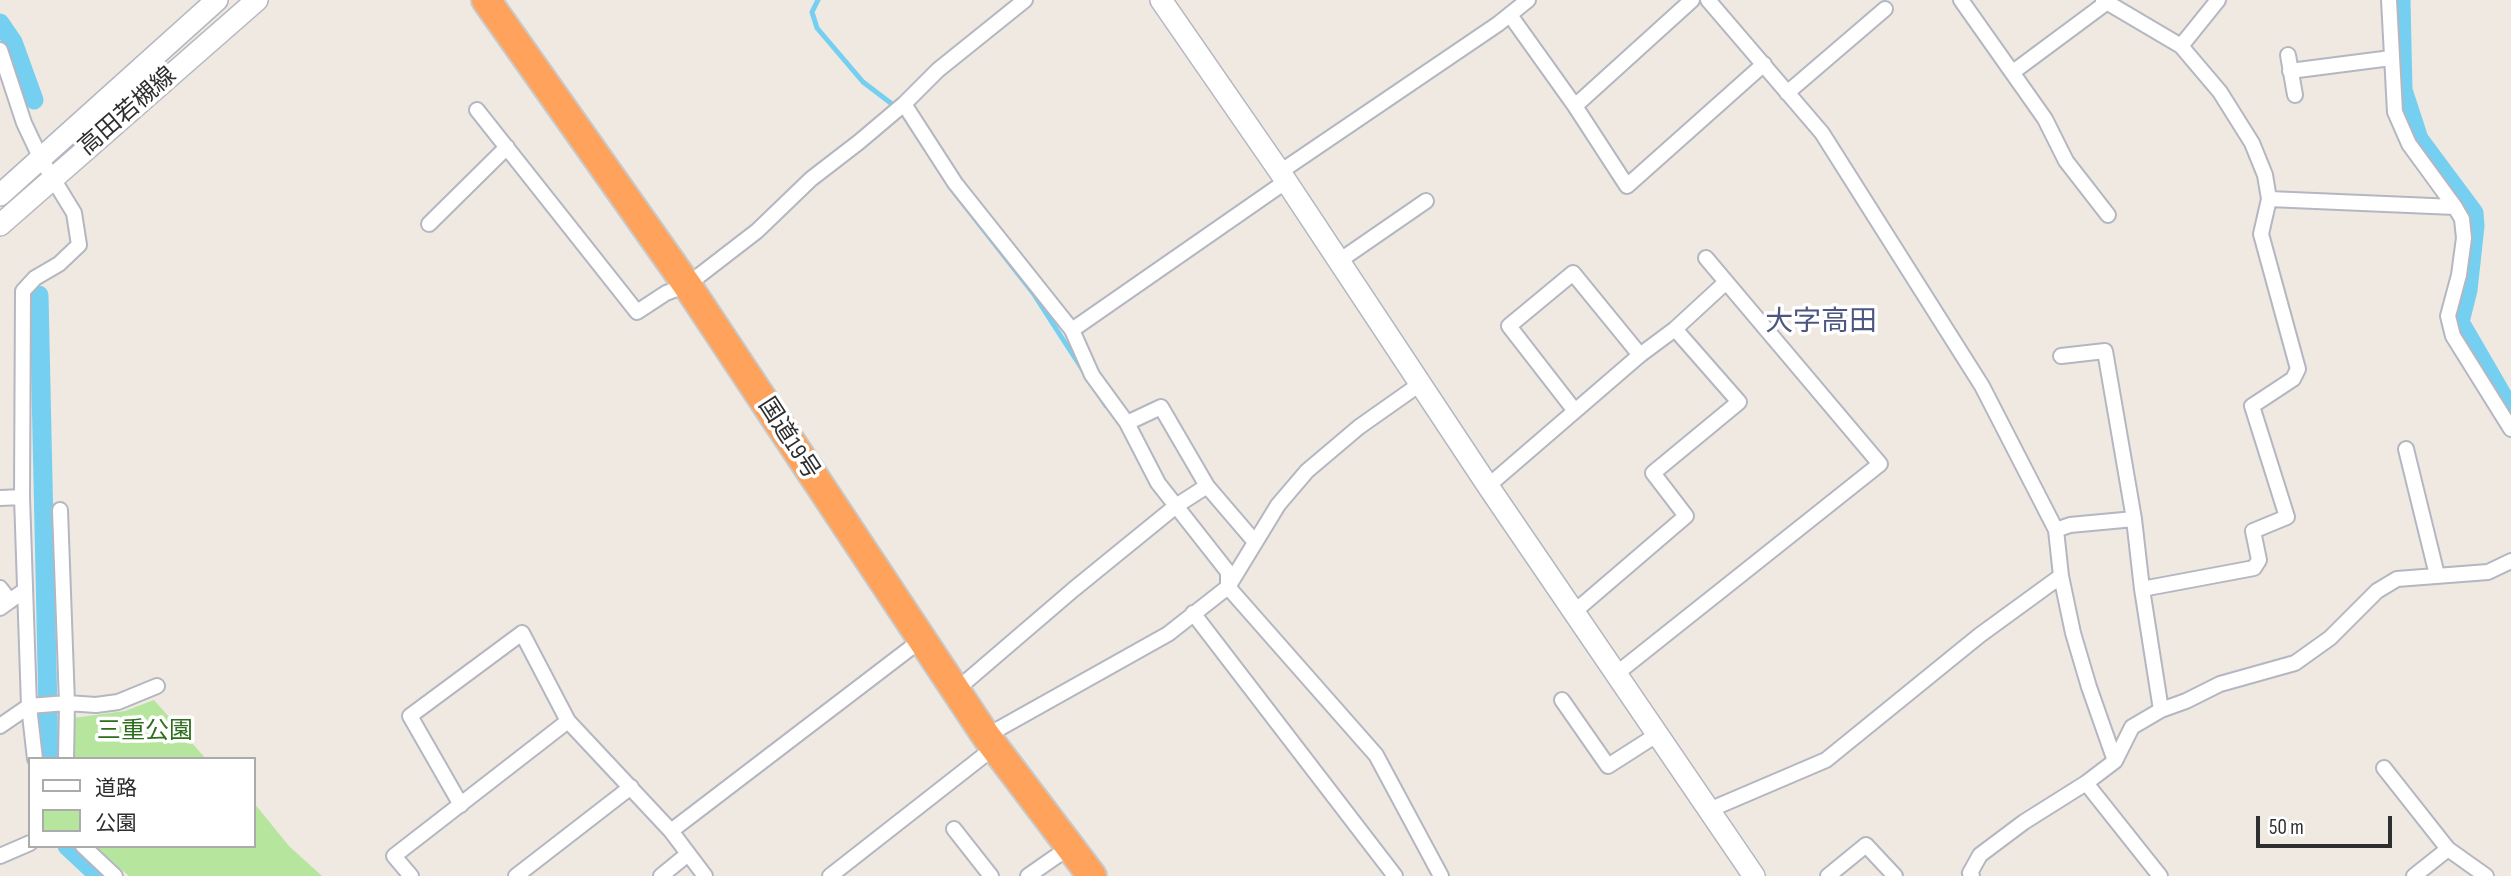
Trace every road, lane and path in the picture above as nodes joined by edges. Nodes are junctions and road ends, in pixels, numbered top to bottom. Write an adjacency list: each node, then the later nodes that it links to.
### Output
1 (216, 0): 28 (street, 高田若槻線)
2 (257, 0): 29 (street, 高田若槻線)
3 (486, 0): 41 (highway, 国道19号)
4 (1025, 0): 24 (street)
5 (1161, 0): 30 (street)
6 (1528, 0): 14 (street)
7 (1692, 0): 25 (street)
8 (1708, 0): 19 (street)
9 (1961, 0): 21 (street)
10 (2218, 0): 15 (street)
11 (2389, 0): 18 (street)
12 (2104, 1): 15 (street); 21 (street)
13 (1885, 9): 22 (street)
14 (1510, 15): 25 (street); 30 (street)
15 (2181, 46): 32 (street)
16 (0, 50): 28 (street)
17 (2288, 55): 20 (street)
18 (2391, 58): 20 (street); 34 (street)
19 (1764, 64): 22 (street); 25 (street)
20 (2291, 71): 23 (street)
21 (2013, 72): 35 (street)
22 (1787, 93): 58 (street)
23 (2295, 95)
24 (904, 104): 41 (street); 43 (street)
25 (1575, 106)
26 (477, 110): 27 (street)
27 (507, 147): 36 (street); 41 (street)
28 (41, 159): 29 (street); 31 (street, 高田若槻線)
29 (53, 177): 37 (street, 高田若槻線); 53 (street)
30 (1283, 177): 39 (street); 43 (street)
31 (0, 195)
32 (2269, 199): 34 (street); 65 (street)
33 (1426, 201): 39 (street)
34 (2455, 207): 49 (street)
35 (2108, 215)
36 (429, 224)
37 (0, 225)
38 (1706, 258): 40 (street)
39 (1339, 261): 46 (street)
40 (1725, 283): 42 (street); 71 (street)
41 (687, 285): 70 (highway, 国道19号)
42 (1675, 328): 44 (street); 68 (street)
43 (1072, 330): 48 (street)
44 (1640, 355): 47 (street); 47 (street)
45 (2061, 356): 57 (street)
46 (1420, 384): 52 (street); 59 (street)
47 (1575, 411): 52 (street)
48 (1127, 423): 51 (street); 55 (street)
49 (2511, 429)
50 (2406, 449): 61 (street)
51 (1207, 486): 55 (street); 59 (street)
52 (1488, 486): 68 (street)
53 (22, 497): 54 (street); 66 (street)
54 (0, 499)
55 (1176, 506): 63 (street); 73 (street)
56 (60, 510): 75 (street)
57 (2134, 519): 58 (street); 65 (street)
58 (2056, 530): 62 (street)
59 (1255, 542): 63 (street)
60 (2511, 561): 61 (street)
61 (2437, 575): 77 (street)
62 (2061, 576): 84 (street); 89 (street)
63 (1228, 587): 69 (street); 108 (street)
64 (0, 588): 67 (street)
65 (2142, 589): 77 (street)
66 (25, 590): 67 (street); 76 (street)
67 (5, 604)
68 (1574, 612): 71 (street)
69 (1193, 613): 81 (street); 107 (street)
70 (921, 640): 73 (highway, 国道19号); 91 (street)
71 (1616, 674): 80 (street)
72 (157, 686): 75 (street)
73 (956, 691): 81 (highway, 国道19号)
74 (1562, 700): 80 (street)
75 (67, 703): 76 (street); 83 (street)
76 (29, 706): 79 (street); 82 (street)
77 (2161, 710): 84 (street)
78 (568, 721): 87 (street); 88 (street); 88 (street)
79 (0, 726)
80 (1658, 734): 89 (street)
81 (991, 741): 93 (highway, 国道19号); 103 (street)
82 (35, 757)
83 (66, 757)
84 (2115, 761): 86 (street)
85 (2384, 768): 95 (street)
86 (2086, 783): 112 (street); 113 (street)
87 (631, 788): 91 (street); 100 (street)
88 (461, 805): 99 (street)
89 (1709, 810): 109 (street)
90 (954, 829): 104 (street)
91 (671, 831): 96 (street)
92 (28, 844): 97 (street)
93 (1071, 846): 105 (street); 106 (highway, 国道19号)
94 (85, 848): 98 (street)
95 (2448, 849): 114 (street); 115 (street)
96 (688, 855): 101 (street); 102 (street)
97 (0, 856)
98 (115, 876)
99 (411, 876)
100 (516, 876)
101 (662, 876)
102 (705, 876)
103 (830, 876)
104 (991, 876)
105 (1028, 876)
106 (1092, 876)
107 (1395, 876)
108 (1441, 876)
109 (1754, 876)
110 (1828, 876): 111 (street)
111 (1895, 876)
112 (1972, 876)
113 (2160, 876)
114 (2414, 876)
115 (2486, 876)

